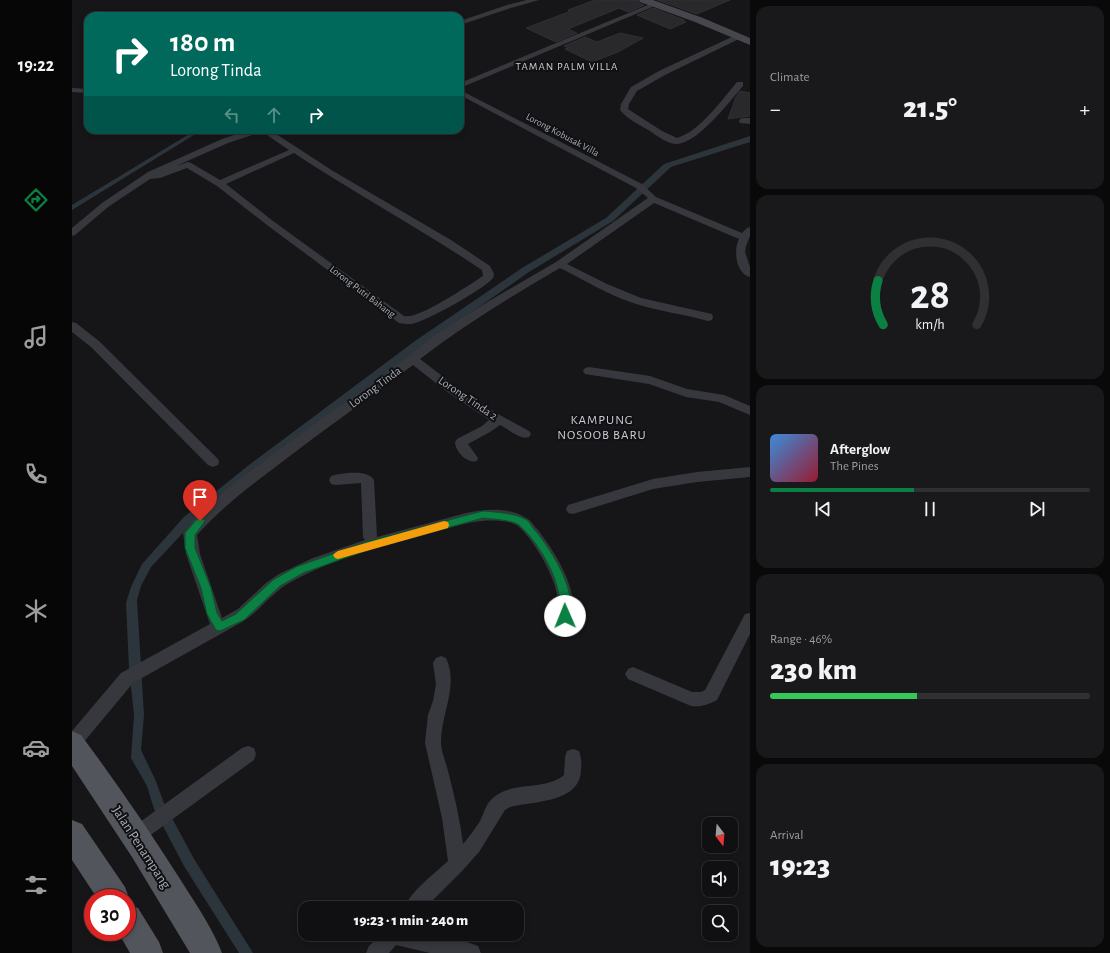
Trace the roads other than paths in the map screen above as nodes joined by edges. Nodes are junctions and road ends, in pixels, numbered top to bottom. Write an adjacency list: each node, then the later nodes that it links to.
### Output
1 (536, 0): 4 (street)
2 (644, 0): 3 (main road)
3 (655, 4): 5 (main road); 7 (street)
4 (464, 22)
5 (739, 37): 6 (main road); 8 (street)
6 (750, 42)
7 (464, 84)
8 (740, 84)
9 (72, 90): 10 (street)
10 (84, 91)
11 (464, 94): 17 (street, Lorong Kobusak Villa)
12 (249, 134): 15 (street, Lorong Putri Bahang)
13 (271, 134): 14 (street, Lorong Putri Bahang)
14 (295, 150): 16 (street); 16 (street, Lorong Putri Bahang)
15 (184, 163): 16 (street, Lorong Putri Bahang); 18 (street, Lorong Putri Bahang)
16 (220, 183)
17 (650, 196): 19 (street, Lorong Kobusak Villa); 20 (street, Lorong Tinda)
18 (72, 232)
19 (747, 234): 21 (street)
20 (560, 264): 22 (street); 24 (street, Lorong Tinda)
21 (750, 274)
22 (708, 316)
23 (72, 326): 30 (street)
24 (413, 359): 27 (street, Lorong Tinda 2); 37 (street, Lorong Tinda)
25 (589, 371): 26 (street)
26 (750, 411)
27 (499, 419): 28 (street, Lorong Tinda 2); 29 (street)
28 (525, 434)
29 (472, 458)
30 (213, 462)
31 (750, 472): 33 (street)
32 (336, 480): 34 (street)
33 (573, 508)
34 (372, 544): 35 (street); 37 (street)
35 (565, 616)
36 (750, 619): 39 (street)
37 (220, 627): 40 (street)
38 (441, 663): 45 (street)
39 (633, 674)
40 (72, 744): 44 (main road, Jalan Penampang)
41 (248, 754): 44 (street)
42 (573, 757): 45 (street)
43 (72, 834): 46 (main road)
44 (136, 836): 52 (main road, Jalan Penampang)
45 (457, 864): 47 (street)
46 (108, 889)
47 (420, 901)
48 (136, 934): 51 (main road)
49 (388, 941): 53 (street)
50 (419, 941): 54 (street)
51 (148, 953)
52 (207, 953)
53 (376, 953)
54 (470, 953)

